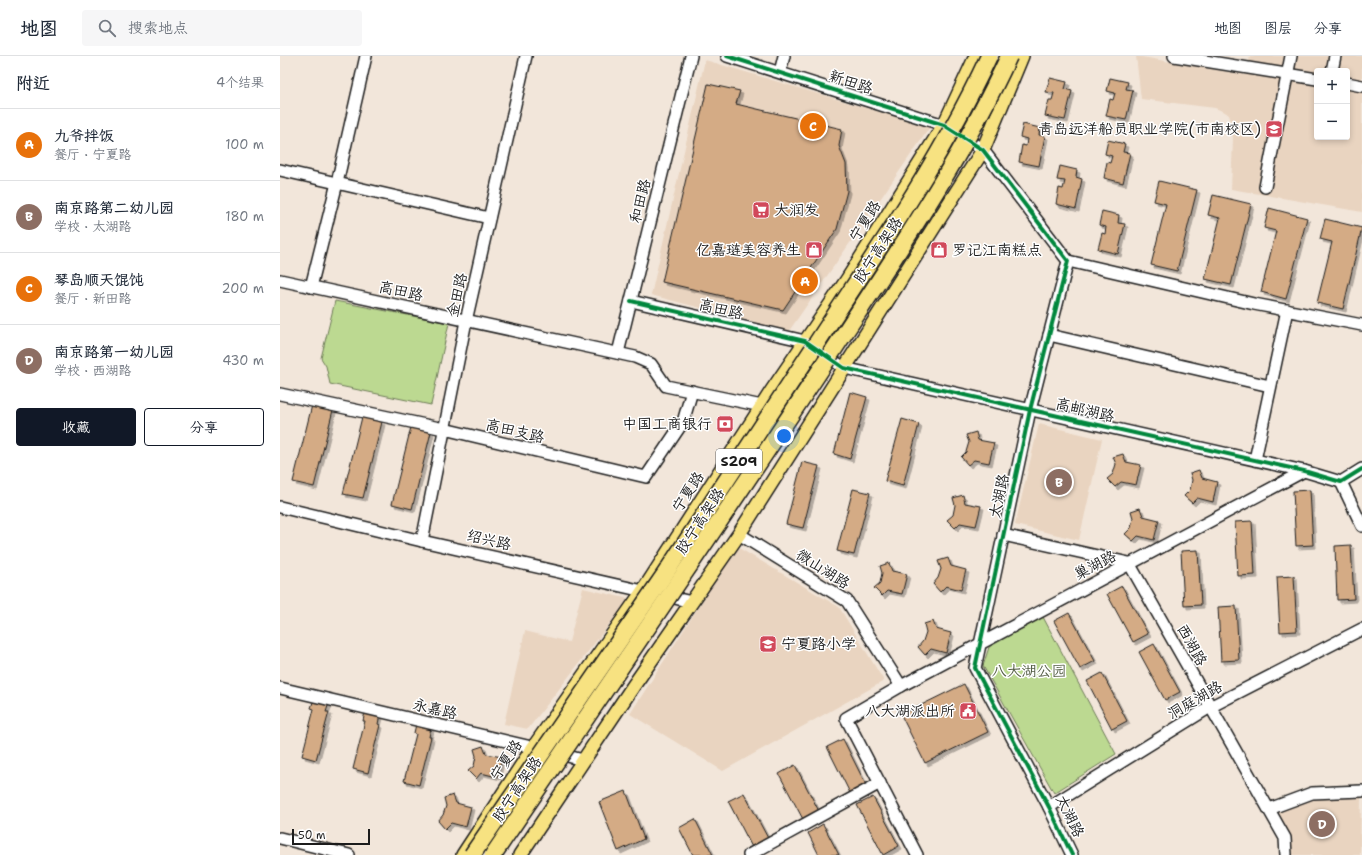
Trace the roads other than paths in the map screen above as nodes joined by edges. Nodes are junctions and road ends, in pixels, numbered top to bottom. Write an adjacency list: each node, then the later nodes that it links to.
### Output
1 (366, 56): 22 (street)
2 (526, 56): 24 (street, 金田路)
3 (691, 56): 28 (street, 和田路)
4 (727, 56): 14 (street, 新田路)
5 (784, 56): 14 (street)
6 (976, 56): 19 (main road, 宁夏路)
7 (989, 56): 68 (highway, 胶宁高架路 / S209, bridge)
8 (1009, 56): 69 (highway, 胶宁高架路 / S209, bridge)
9 (1022, 56): 20 (main road)
10 (1174, 56): 15 (street)
11 (1292, 56): 15 (street)
12 (1334, 56): 13 (street)
13 (1332, 68)
14 (780, 72): 19 (street, 新田路)
15 (1288, 74): 16 (street); 23 (street)
16 (1314, 78)
17 (1350, 84): 18 (street)
18 (1362, 86)
19 (944, 125): 20 (street, 新田路); 33 (main road, 宁夏路)
20 (983, 150): 25 (street); 35 (main road)
21 (280, 170): 22 (street)
22 (337, 183): 24 (street); 27 (street)
23 (1265, 187)
24 (489, 218): 30 (street, 金田路)
25 (1068, 261): 29 (street); 32 (street, 太湖路)
26 (280, 280): 27 (street, 高田路)
27 (310, 287): 30 (street, 高田路)
28 (631, 301): 33 (street, 高田路); 34 (street, 和田路)
29 (1287, 310): 31 (street); 36 (street)
30 (466, 321): 34 (street, 高田路); 41 (street, 金田路)
31 (1362, 325)
32 (1049, 336): 36 (street); 40 (street, 太湖路)
33 (805, 341): 35 (street, 高邮湖路); 39 (main road, 宁夏路)
34 (618, 353): 37 (street, 高田路)
35 (844, 368): 40 (street, 高邮湖路); 48 (main road)
36 (1270, 386): 42 (street)
37 (692, 391): 39 (street, 高田路); 41 (street, 高田支路)
38 (280, 394): 41 (street, 高田支路)
39 (762, 406): 52 (main road, 宁夏路)
40 (1030, 410): 42 (street, 高邮湖路); 49 (street, 太湖路)
41 (444, 429): 50 (street, 金田路)
42 (1255, 460): 44 (street, 高邮湖路)
43 (1362, 469): 45 (street)
44 (1304, 471): 45 (street, 高邮湖路); 51 (street, 巢湖路)
45 (1341, 482): 47 (street)
46 (280, 506): 50 (street, 绍兴路)
47 (1362, 526)
48 (739, 534): 53 (main road); 56 (street, 微山湖路)
49 (1003, 535): 51 (street); 55 (street, 太湖路)
50 (422, 541): 52 (street, 绍兴路)
51 (1129, 563): 55 (street, 巢湖路); 58 (street, 西湖路)
52 (643, 591): 53 (street, 绍兴路); 59 (main road, 宁夏路)
53 (692, 602): 60 (main road)
54 (1362, 629): 58 (street, 洞庭湖路)
55 (980, 644): 56 (street, 巢湖路); 63 (street, 太湖路)
56 (901, 686): 61 (street, 巢湖路)
57 (280, 688): 59 (street, 永嘉路)
58 (1210, 707): 63 (street, 洞庭湖路); 64 (street, 西湖路)
59 (533, 748): 60 (street, 永嘉路); 67 (main road, 宁夏路)
60 (583, 760): 70 (main road)
61 (880, 783): 71 (street); 72 (street)
62 (1362, 791): 64 (street)
63 (1049, 807): 73 (street, 太湖路)
64 (1268, 809): 74 (street, 西湖路)
65 (280, 838): 66 (street)
66 (349, 855)
67 (463, 855)
68 (472, 855)
69 (493, 855)
70 (520, 855)
71 (749, 855)
72 (917, 855)
73 (1072, 855)
74 (1286, 855)

